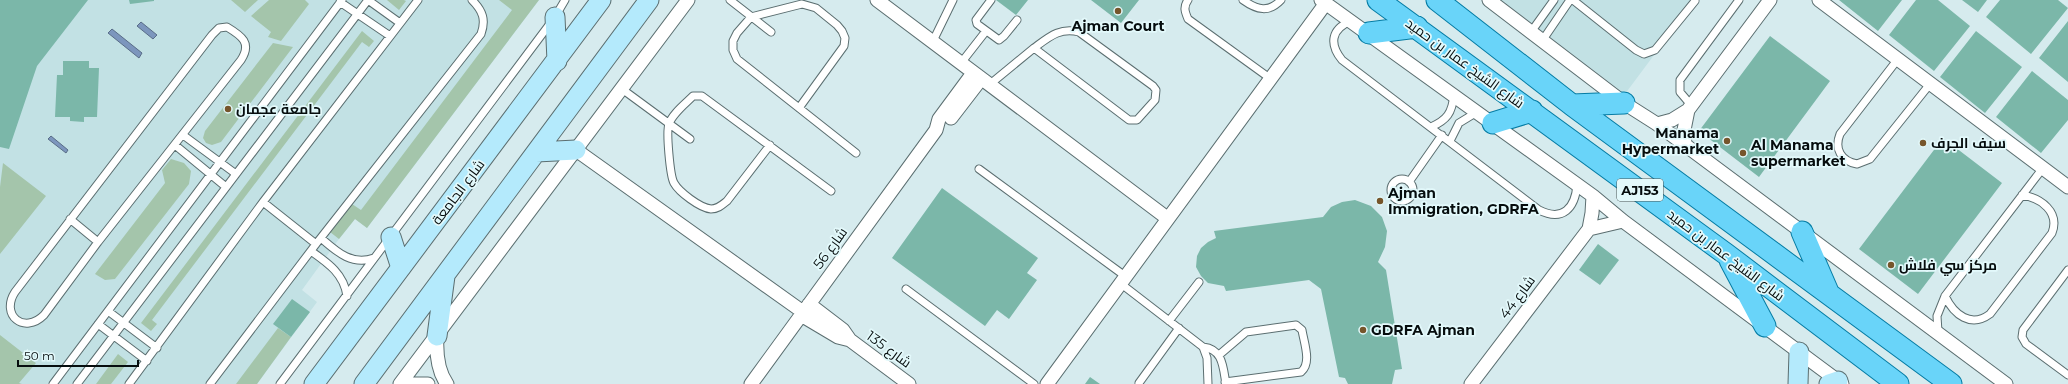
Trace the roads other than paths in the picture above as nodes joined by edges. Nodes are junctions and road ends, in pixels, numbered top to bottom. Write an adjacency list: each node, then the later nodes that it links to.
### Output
1 (368, 0): 28 (lane); 33 (lane)
2 (418, 0): 33 (lane)
3 (472, 0): 89 (lane)
4 (566, 0): 29 (lane)
5 (601, 0): 44 (main road, شارع الجامعة)
6 (649, 0): 68 (main road)
7 (688, 0): 49 (street)
8 (730, 0): 30 (lane)
9 (877, 0): 40 (street)
10 (953, 0): 40 (lane)
11 (990, 0): 35 (lane)
12 (1188, 0): 47 (lane)
13 (1243, 0): 14 (lane)
14 (1281, 0)
15 (1378, 0): 34 (main road, شارع الشيخ عمار بن حميد / AJ153)
16 (1437, 0): 52 (main road, شارع الشيخ عمار بن حميد / AJ153)
17 (1489, 0): 37 (street)
18 (1554, 0): 37 (lane)
19 (1566, 0): 20 (lane)
20 (1570, 0): 41 (lane)
21 (1573, 0): 26 (lane)
22 (1739, 0): 54 (lane)
23 (1770, 0): 54 (street)
24 (1819, 0): 43 (street)
25 (341, 1): 28 (lane); 70 (lane)
26 (1695, 1)
27 (1324, 2): 32 (street); 47 (street)
28 (358, 14): 39 (lane); 74 (lane)
29 (555, 17): 44 (main road); 88 (lane)
30 (752, 17): 36 (lane); 53 (lane); 53 (lane)
31 (1017, 20): 35 (lane)
32 (1351, 21): 38 (street); 59 (lane)
33 (400, 23): 39 (lane)
34 (1417, 27): 38 (main road); 55 (main road, شارع الشيخ عمار بن حميد / AJ153)
35 (986, 31): 45 (lane)
36 (771, 32)
37 (1531, 32): 41 (street)
38 (1369, 33): 50 (street)
39 (390, 36): 82 (lane)
40 (933, 41): 45 (street)
41 (1542, 41): 51 (street)
42 (1034, 48): 42 (lane); 46 (lane)
43 (1898, 59): 48 (street); 48 (lane)
44 (557, 61): 94 (main road, شارع الجامعة)
45 (961, 63): 46 (street)
46 (981, 79): 83 (street); 103 (street, شارع 56)
47 (1271, 79): 83 (street)
48 (1930, 84): 71 (street)
49 (622, 89): 57 (lane); 67 (street)
50 (1454, 95): 56 (street); 59 (lane)
51 (1624, 104): 52 (main road); 58 (street)
52 (1572, 105): 100 (main road, شارع الشيخ عمار بن حميد / AJ153)
53 (799, 108): 69 (lane)
54 (1690, 108): 58 (street); 66 (street)
55 (1532, 111): 56 (main road); 92 (main road, شارع الشيخ عمار بن حميد / AJ153)
56 (1485, 118): 63 (lane); 76 (street)
57 (669, 124): 62 (lane); 65 (lane); 65 (lane)
58 (1657, 124): 66 (street)
59 (1431, 127): 61 (lane)
60 (183, 135): 64 (lane); 70 (lane); 84 (lane)
61 (1442, 135): 63 (lane); 75 (lane)
62 (690, 139)
63 (1450, 141): 76 (lane)
64 (175, 145): 73 (lane); 90 (lane)
65 (770, 145): 79 (lane)
66 (1685, 145): 87 (street)
67 (576, 150): 68 (main road); 103 (street, شارع 135); 112 (street)
68 (536, 152): 96 (main road)
69 (856, 153)
70 (220, 163): 73 (lane); 74 (lane)
71 (2043, 168): 77 (street); 81 (lane)
72 (979, 169): 97 (lane)
73 (211, 174): 78 (lane); 104 (lane)
74 (236, 174): 78 (lane)
75 (1409, 182)
76 (1577, 185): 80 (street)
77 (2068, 186)
78 (226, 187): 106 (lane)
79 (831, 191)
80 (1593, 196): 85 (street); 86 (street, شارع 44)
81 (2022, 196): 102 (lane); 102 (lane)
82 (263, 202): 89 (lane); 114 (lane)
83 (1167, 218): 97 (street)
84 (70, 219): 90 (lane); 90 (lane)
85 (1623, 221): 86 (street); 108 (street)
86 (1589, 229): 138 (street, شارع 44)
87 (1802, 232): 100 (main road); 110 (street)
88 (392, 237): 93 (lane); 94 (main road)
89 (318, 241): 91 (lane); 93 (lane)
90 (98, 242)
91 (311, 251): 101 (lane); 126 (lane)
92 (1726, 254): 108 (main road); 140 (main road, شارع الشيخ عمار بن حميد / AJ153)
93 (374, 258): 101 (lane)
94 (402, 268): 119 (main road, شارع الجامعة)
95 (2068, 270): 118 (lane)
96 (446, 274): 112 (main road); 128 (main road)
97 (1123, 279): 105 (lane); 136 (street)
98 (1199, 282): 105 (lane)
99 (906, 289): 135 (lane)
100 (1828, 292): 141 (main road, شارع الشيخ عمار بن حميد / AJ153)
101 (347, 296): 127 (lane)
102 (1945, 296): 110 (lane)
103 (804, 310): 133 (street, شارع 56); 134 (street, شارع 135)
104 (108, 311): 106 (lane); 107 (lane)
105 (1169, 322): 109 (lane)
106 (124, 323): 111 (lane); 114 (lane)
107 (98, 324): 111 (lane); 123 (lane)
108 (1765, 326): 115 (street)
109 (1179, 328): 113 (lane); 120 (lane)
110 (1938, 334): 142 (street)
111 (114, 336): 117 (lane); 124 (lane)
112 (437, 336): 129 (street); 132 (street)
113 (1203, 347): 116 (lane); 137 (lane)
114 (157, 348): 117 (lane)
115 (1799, 352): 122 (street); 139 (main road)
116 (1220, 355): 121 (lane); 121 (lane)
117 (147, 361): 125 (lane)
118 (2068, 375)
119 (314, 383)
120 (1138, 383)
121 (1226, 383)
122 (1837, 383)
123 (53, 384)
124 (77, 384)
125 (129, 384)
126 (210, 384)
127 (280, 384)
128 (364, 384)
129 (400, 384)
130 (409, 384): 131 (street)
131 (428, 384)
132 (447, 384)
133 (751, 384)
134 (909, 384)
135 (1034, 384)
136 (1047, 384)
137 (1208, 384)
138 (1471, 384)
139 (1798, 384)
140 (1898, 384)
141 (1950, 384)
142 (2006, 384)

